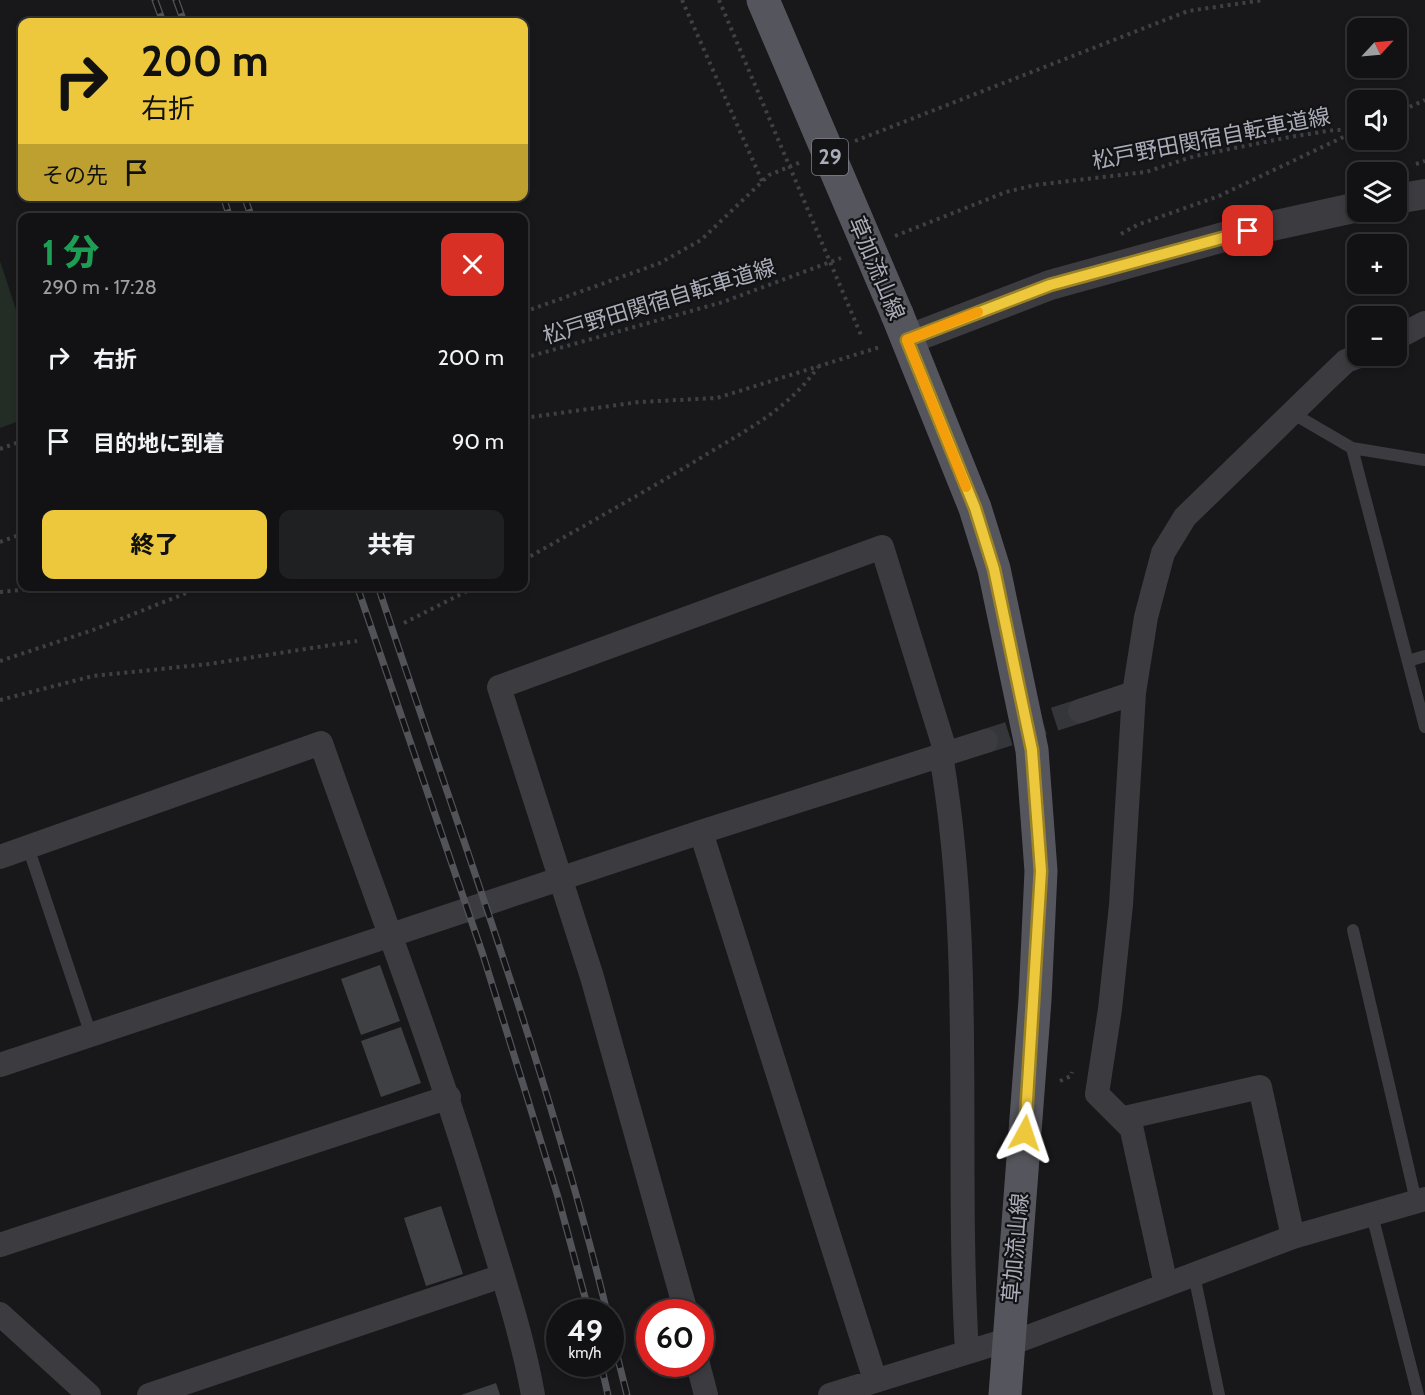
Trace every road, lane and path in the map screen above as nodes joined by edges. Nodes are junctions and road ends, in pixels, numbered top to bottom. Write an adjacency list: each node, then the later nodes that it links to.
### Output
1 (682, 0): 10 (path)
2 (719, 0): 20 (path, bridge)
3 (764, 0): 18 (main road, 草加流山線 / 29, bridge)
4 (1264, 0): 5 (path)
5 (1188, 11)
6 (1425, 100): 7 (path)
7 (1407, 108)
8 (1347, 130): 14 (path, 松戸野田関宿自転車道線)
9 (1347, 135): 15 (path)
10 (762, 182)
11 (1425, 194): 12 (street)
12 (1407, 197)
13 (1347, 209): 18 (street)
14 (888, 239)
15 (1113, 239)
16 (845, 256): 21 (path, 松戸野田関宿自転車道線)
17 (1425, 323): 19 (street)
18 (902, 327): 23 (path); 67 (main road, 草加流山線 / 29)
19 (1407, 332)
20 (861, 335)
21 (528, 357)
22 (1347, 361): 24 (street)
23 (819, 366): 25 (path); 32 (path)
24 (1292, 413): 28 (lane); 42 (street)
25 (528, 417)
26 (18, 442): 27 (path)
27 (0, 448)
28 (1352, 448): 29 (lane); 41 (lane)
29 (1425, 460)
30 (18, 535): 31 (path)
31 (0, 542)
32 (528, 558)
33 (18, 590): 36 (path)
34 (191, 591): 40 (path)
35 (467, 591): 37 (path)
36 (0, 592)
37 (404, 623)
38 (357, 641): 43 (path)
39 (1425, 656): 41 (lane)
40 (0, 661)
41 (1408, 661): 45 (lane)
42 (1134, 693): 44 (street); 57 (street)
43 (0, 700)
44 (1080, 711)
45 (1425, 727)
46 (986, 741): 47 (street)
47 (944, 754): 48 (street); 51 (street); 68 (street)
48 (701, 832): 51 (street); 70 (street)
49 (28, 847): 50 (street); 53 (street); 54 (lane)
50 (0, 857)
51 (561, 879): 53 (street); 65 (street)
52 (1353, 930): 58 (lane)
53 (390, 937): 54 (street); 56 (street)
54 (91, 1035): 55 (street)
55 (0, 1065)
56 (449, 1097): 61 (street); 63 (street)
57 (1131, 1128): 60 (street); 64 (street)
58 (1420, 1200): 59 (street)
59 (1372, 1215): 60 (street); 78 (lane)
60 (1293, 1237): 62 (street)
61 (0, 1245)
62 (1194, 1275): 64 (street); 77 (lane)
63 (502, 1276): 72 (street); 73 (street)
64 (1166, 1286): 67 (street)
65 (682, 1299)
66 (0, 1314): 71 (street)
67 (1007, 1342): 68 (street); 76 (main road, 草加流山線 / 29)
68 (967, 1352): 70 (street)
69 (701, 1377): 74 (street)
70 (875, 1380): 75 (street)
71 (89, 1395)
72 (149, 1395)
73 (533, 1395)
74 (706, 1395)
75 (830, 1395)
76 (1005, 1395)
77 (1219, 1395)
78 (1418, 1395)

